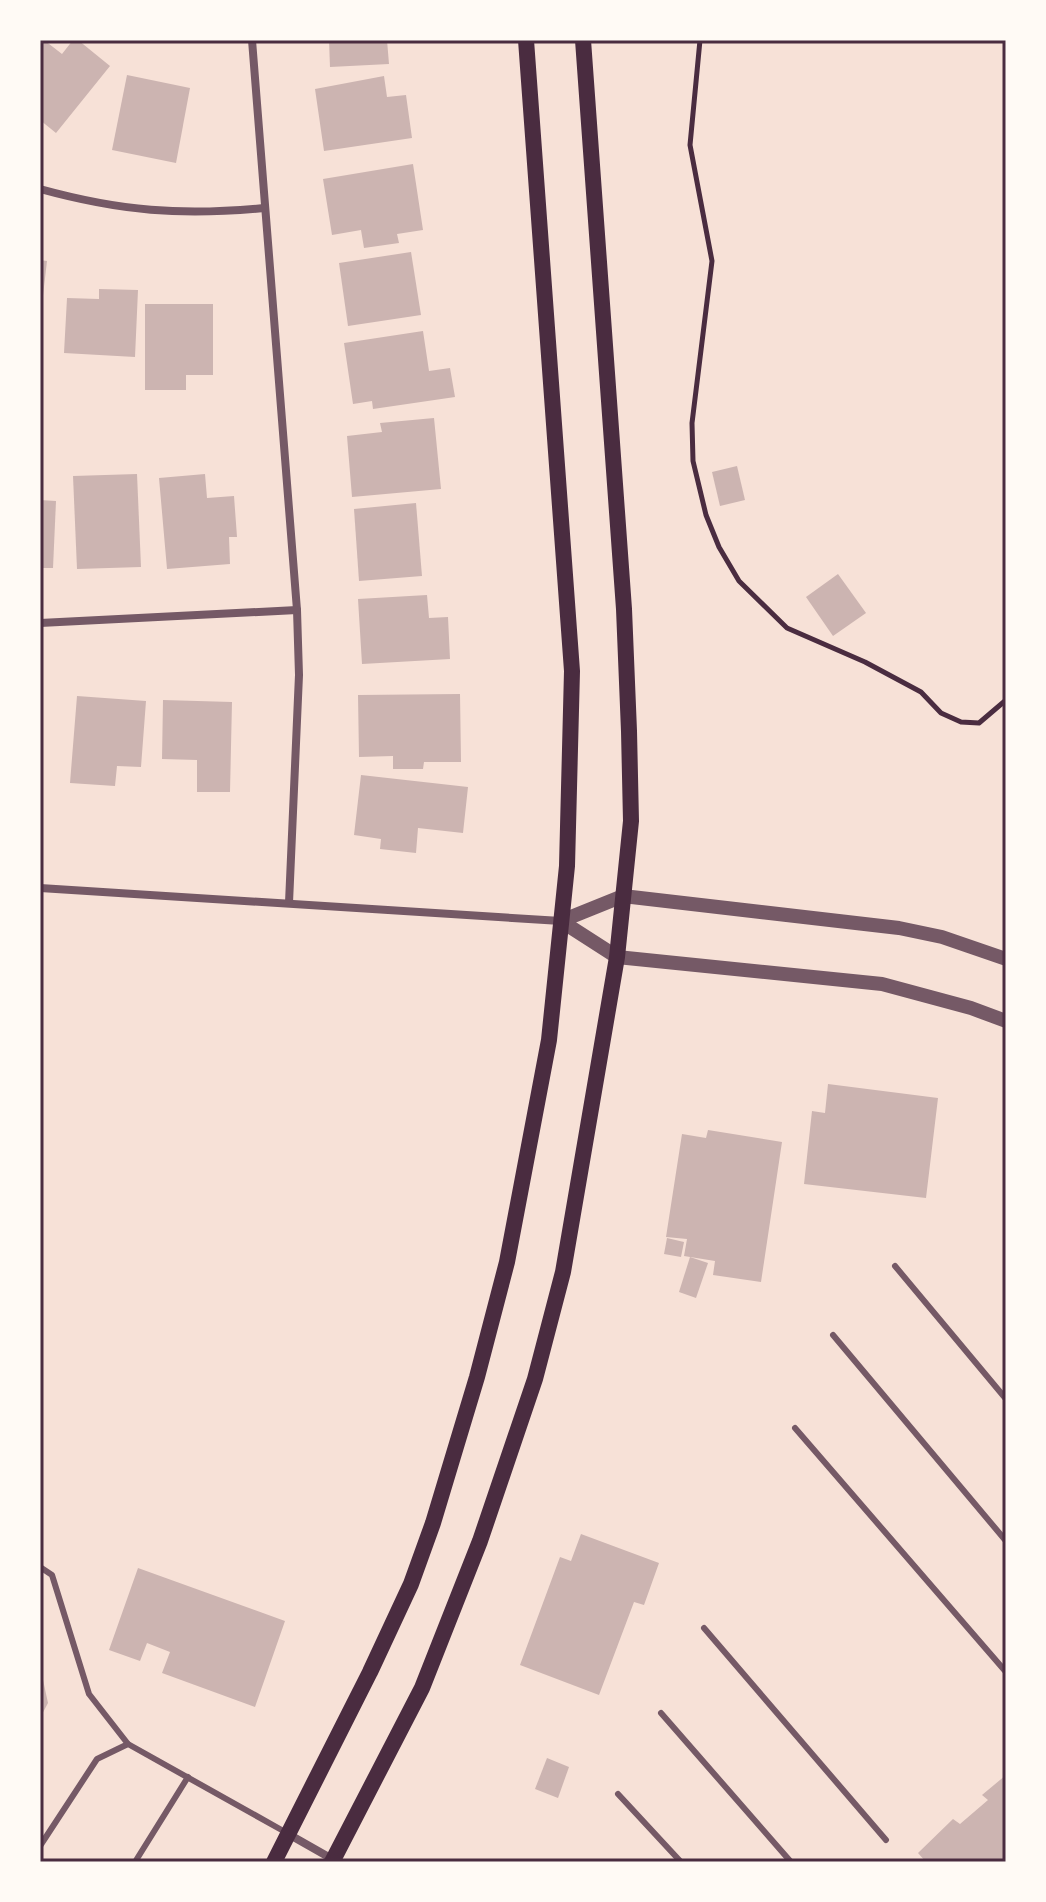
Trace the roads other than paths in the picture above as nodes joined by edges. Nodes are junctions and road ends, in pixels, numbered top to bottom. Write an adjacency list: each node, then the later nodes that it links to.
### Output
1 (252, 40): 5 (street)
2 (526, 40): 11 (main road)
3 (583, 40): 9 (main road)
4 (40, 189): 5 (street)
5 (264, 208): 6 (street)
6 (297, 610): 7 (street); 10 (street)
7 (40, 623)
8 (40, 888): 10 (street)
9 (623, 896): 11 (street); 12 (main road); 13 (street)
10 (289, 903): 11 (street)
11 (561, 921): 12 (street); 27 (main road)
12 (617, 957): 14 (street); 30 (main road)
13 (1006, 959)
14 (1006, 1021)
15 (895, 1266): 17 (lane)
16 (833, 1335): 19 (lane)
17 (1006, 1399)
18 (795, 1428): 22 (lane)
19 (1006, 1541)
20 (40, 1567): 24 (lane)
21 (704, 1628): 28 (lane)
22 (1006, 1672)
23 (661, 1713): 34 (lane)
24 (128, 1744): 25 (lane); 29 (lane)
25 (188, 1777): 27 (lane); 31 (lane)
26 (618, 1794): 33 (lane)
27 (290, 1835): 30 (street); 32 (main road)
28 (886, 1840)
29 (40, 1846)
30 (335, 1861)
31 (135, 1862)
32 (274, 1862)
33 (681, 1862)
34 (791, 1862)

